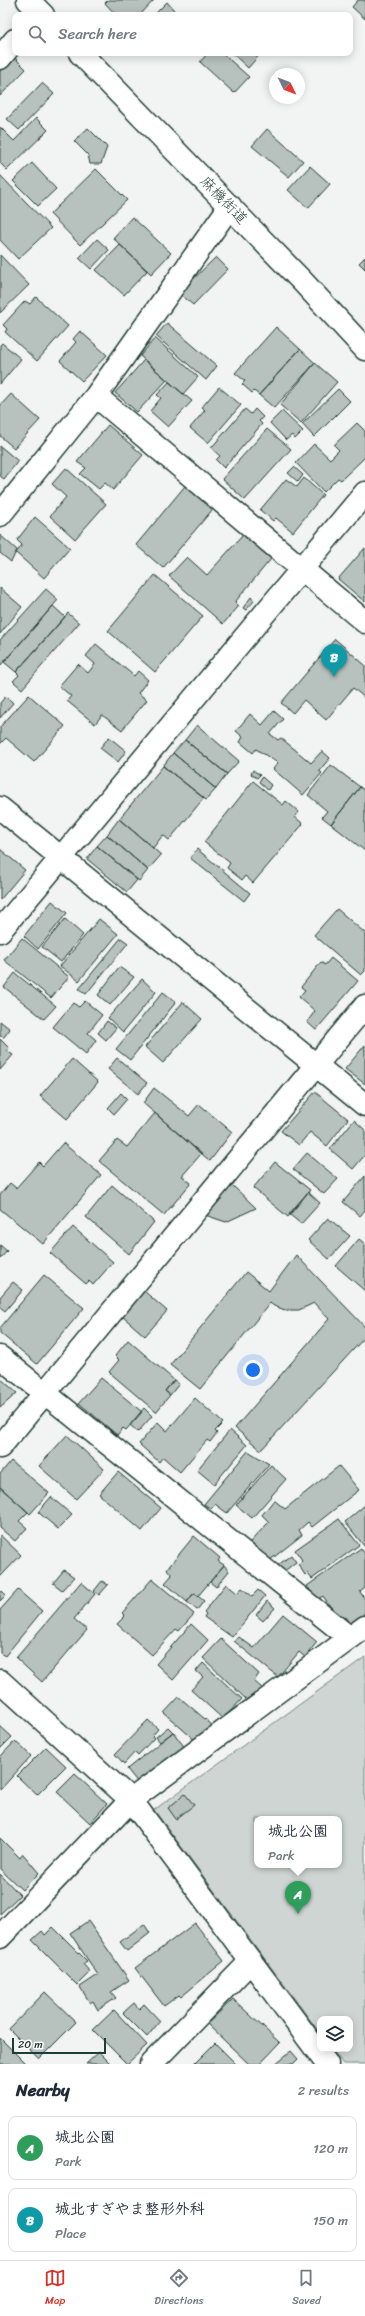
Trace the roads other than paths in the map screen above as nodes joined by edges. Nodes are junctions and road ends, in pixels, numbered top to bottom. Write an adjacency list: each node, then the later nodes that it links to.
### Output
1 (12, 44): 3 (street)
2 (83, 56): 4 (street, 麻機街道)
3 (0, 58)
4 (230, 206): 5 (street, 麻機街道); 6 (street)
5 (365, 349)
6 (96, 396): 8 (street); 9 (street)
7 (365, 493): 9 (street)
8 (0, 514)
9 (300, 570): 10 (street); 12 (street)
10 (365, 622)
11 (0, 808): 12 (street)
12 (60, 858): 13 (street); 15 (street)
13 (0, 931)
14 (365, 1006): 15 (street)
15 (317, 1065): 16 (street); 18 (street)
16 (365, 1105)
17 (0, 1357): 18 (street)
18 (45, 1393): 19 (street); 20 (street)
19 (0, 1447)
20 (358, 1633): 22 (street)
21 (0, 1681): 22 (street)
22 (131, 1800): 23 (street); 24 (street)
23 (0, 1937)
24 (251, 1961): 25 (street); 26 (street)
25 (151, 2064)
26 (328, 2064)

